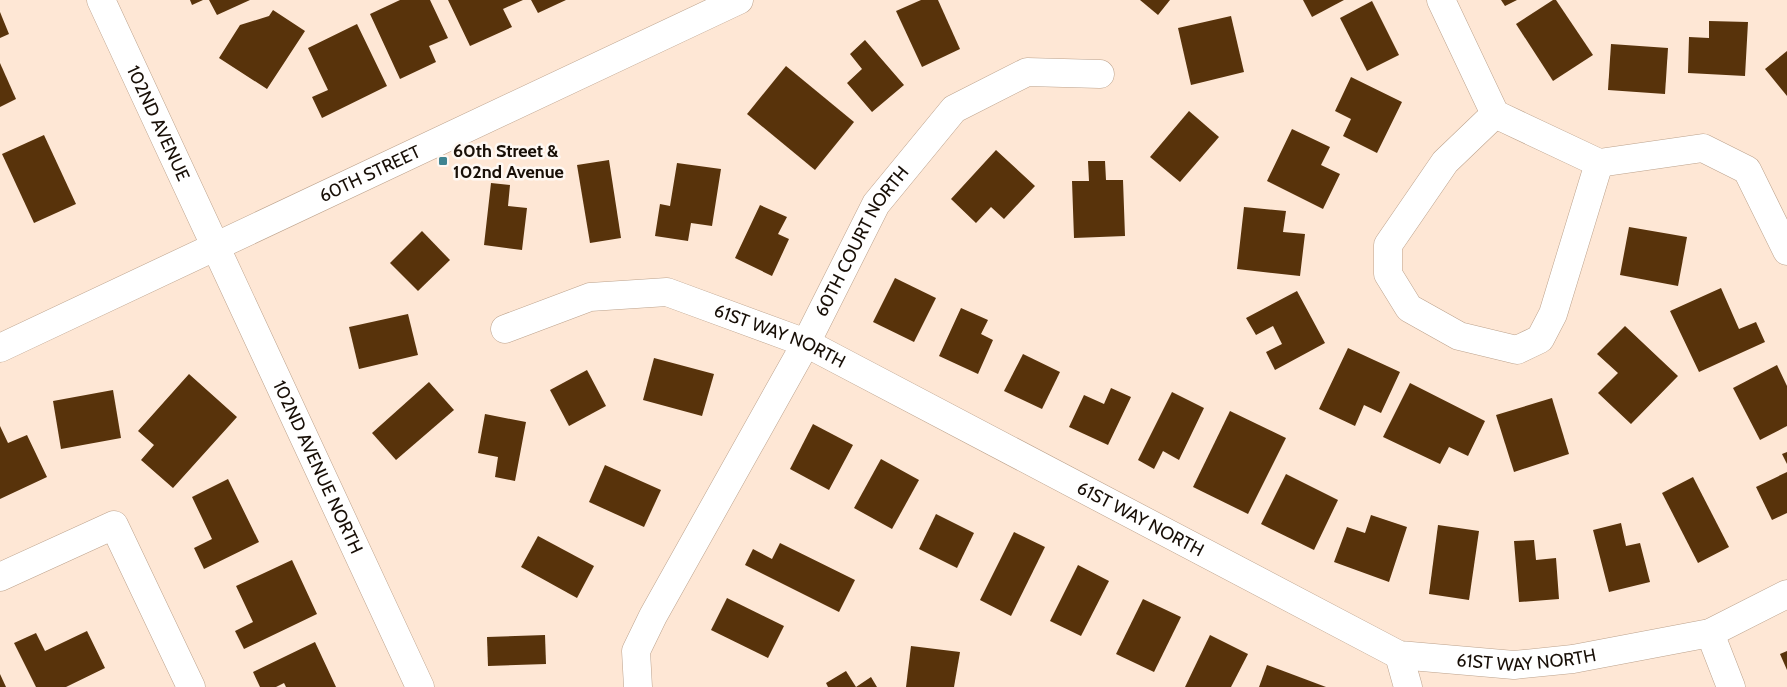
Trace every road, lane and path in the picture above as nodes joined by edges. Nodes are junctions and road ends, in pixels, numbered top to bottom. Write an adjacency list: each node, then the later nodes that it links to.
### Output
1 (101, 0): 7 (street, 102ND AVENUE)
2 (739, 0): 7 (street, 60TH STREET)
3 (1441, 0): 5 (street)
4 (1100, 74): 10 (street, 60TH COURT NORTH)
5 (1495, 114): 6 (street); 6 (street)
6 (1599, 163): 8 (street)
7 (216, 246): 11 (street, 60TH STREET); 17 (street, 102ND AVENUE NORTH)
8 (1787, 251)
9 (505, 329): 10 (street, 61ST WAY NORTH)
10 (806, 343): 15 (street, 61ST WAY NORTH); 18 (street, 60TH COURT NORTH)
11 (0, 348)
12 (0, 577): 16 (street)
13 (1787, 594): 14 (street, 61ST WAY NORTH)
14 (1710, 633): 15 (street, 61ST WAY NORTH); 20 (street)
15 (1398, 655): 19 (street)
16 (191, 687)
17 (420, 687)
18 (638, 687)
19 (1408, 687)
20 (1731, 687)

